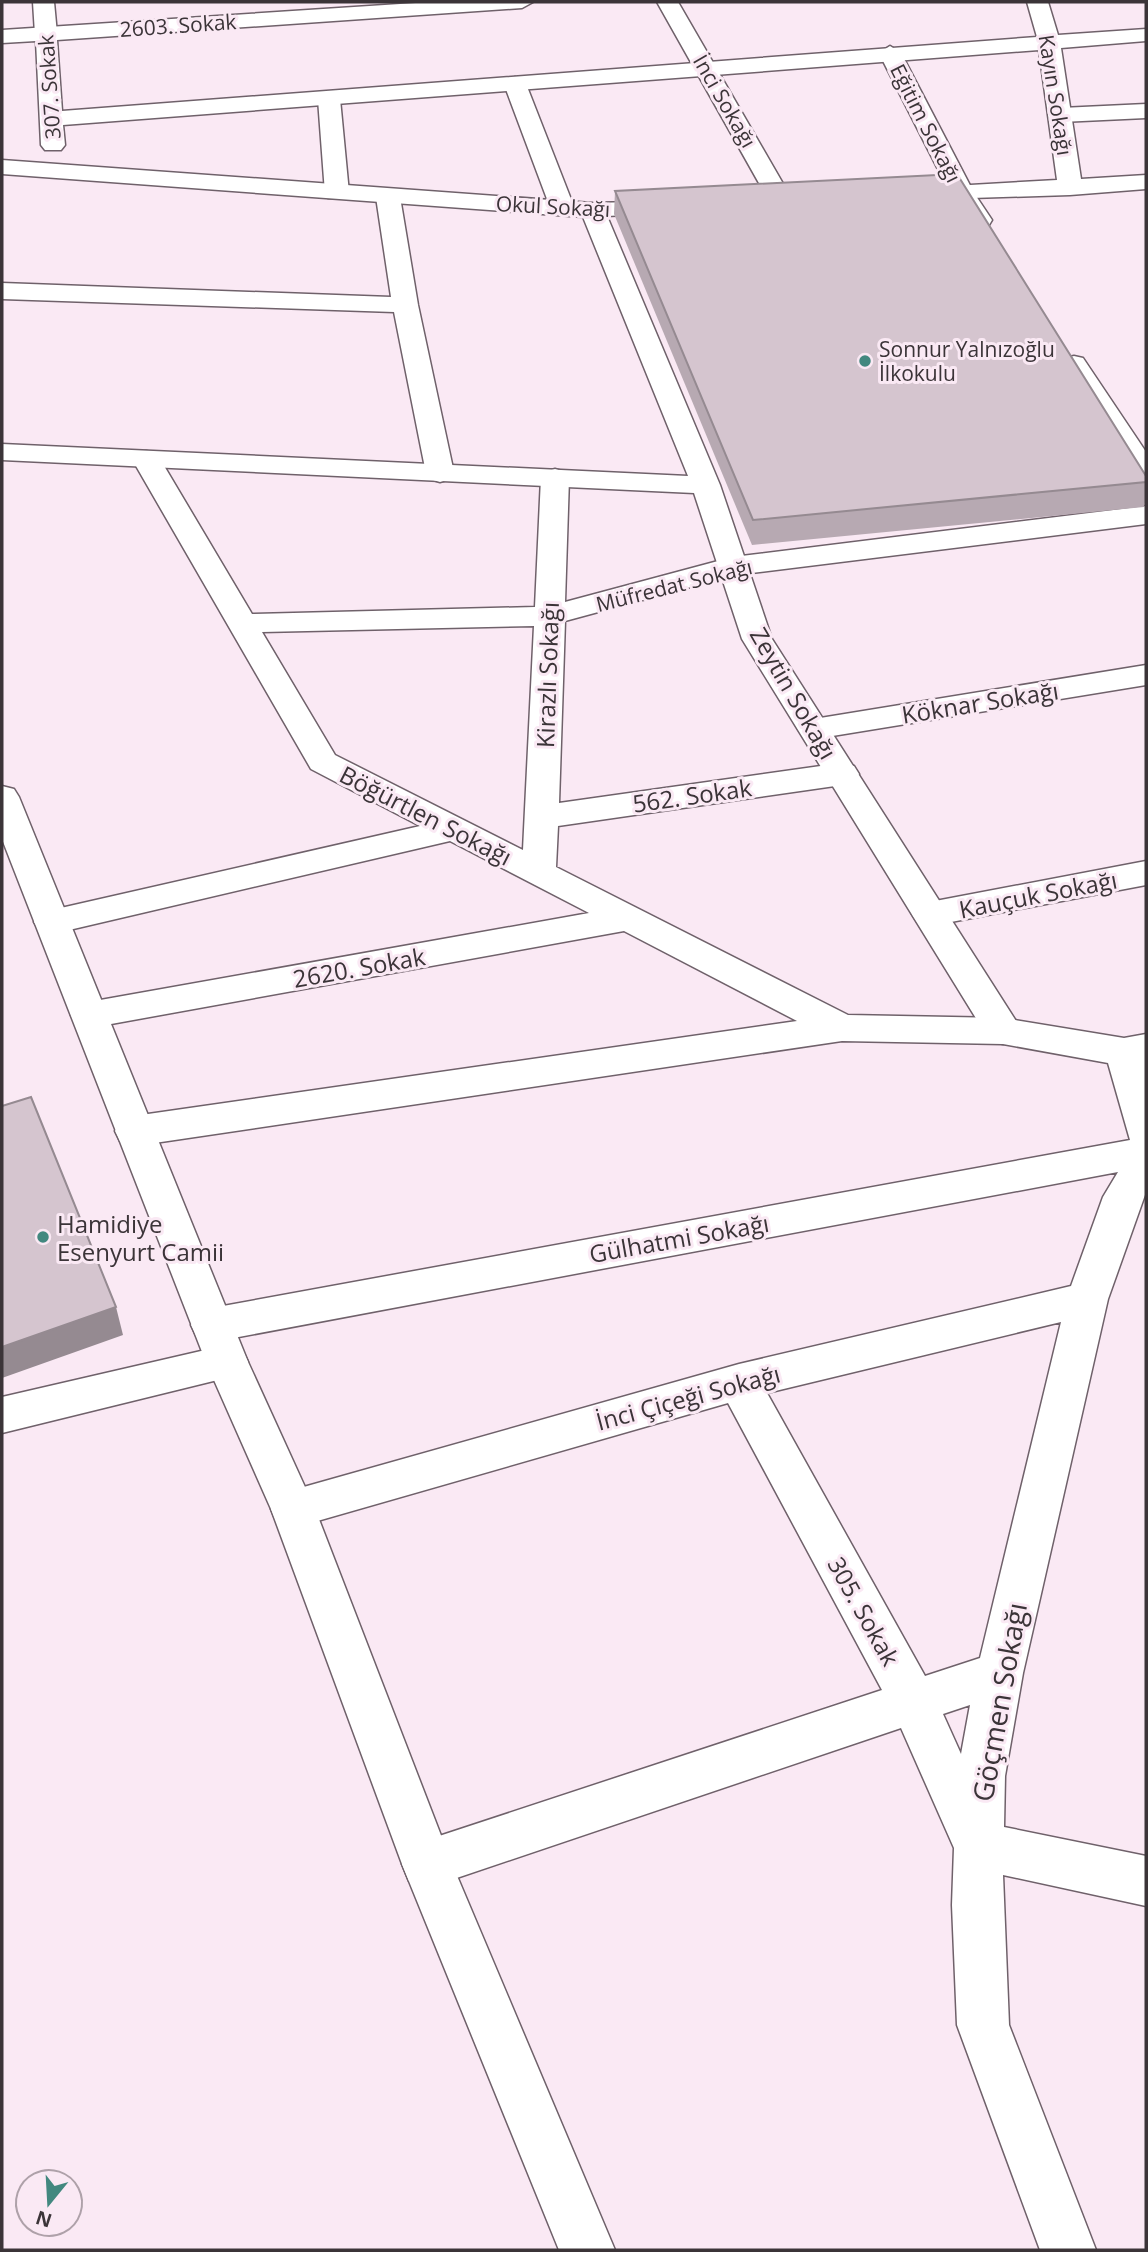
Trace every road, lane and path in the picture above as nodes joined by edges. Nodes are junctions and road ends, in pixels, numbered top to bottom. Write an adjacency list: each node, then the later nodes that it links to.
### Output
1 (43, 2): 5 (street, 307. Sokak)
2 (522, 2): 5 (street, 2603. Sokak)
3 (667, 2): 10 (street, İnci Sokağı)
4 (1038, 2): 8 (street, Kayın Sokağı)
5 (46, 34): 7 (street, 2603. Sokak); 15 (street, 307. Sokak)
6 (1146, 35): 8 (street)
7 (2, 37)
8 (1049, 42): 9 (street); 14 (street, Kayın Sokağı)
9 (890, 53): 10 (street); 21 (street, Eğitim Sokağı)
10 (706, 66): 11 (street); 25 (street, İnci Sokağı)
11 (515, 84): 12 (street); 28 (street)
12 (329, 99): 15 (street); 20 (street)
13 (1146, 111): 14 (street)
14 (1061, 115): 19 (street, Kayın Sokağı)
15 (52, 119): 17 (street, 307. Sokak)
16 (2, 167): 17 (street, Okul Sokağı)
17 (54, 172): 20 (street, Okul Sokağı)
18 (1146, 182): 19 (street)
19 (1070, 188): 21 (street)
20 (337, 193): 23 (street, Okul Sokağı)
21 (962, 193): 22 (street); 30 (street, Eğitim Sokağı)
22 (889, 196)
23 (388, 197): 28 (street, Okul Sokağı); 32 (street)
24 (808, 200): 25 (street)
25 (781, 201): 26 (street)
26 (754, 202)
27 (688, 205): 29 (street, Okul Sokağı)
28 (562, 207): 29 (street, Okul Sokağı)
29 (592, 210): 39 (street, Zeytin Sokağı)
30 (993, 240)
31 (2, 291): 32 (street)
32 (405, 305): 36 (street)
33 (1062, 345): 37 (street)
34 (2, 452): 35 (street)
35 (146, 459): 36 (street); 43 (street, Böğürtlen Sokağı)
36 (440, 472): 38 (street)
37 (1146, 473)
38 (555, 478): 39 (street); 42 (street, Kirazlı Sokağı)
39 (706, 485): 41 (street, Zeytin Sokağı)
40 (1146, 515): 41 (street, Müfredat Sokağı)
41 (733, 566): 42 (street, Müfredat Sokağı); 45 (street, Zeytin Sokağı)
42 (549, 616): 43 (street, Müfredat Sokağı); 48 (street, Kirazlı Sokağı)
43 (242, 623): 49 (street, Böğürtlen Sokağı)
44 (1146, 675): 45 (street, Köknar Sokağı)
45 (814, 729): 46 (street, Zeytin Sokağı)
46 (842, 774): 48 (street, 562. Sokak); 52 (street, Zeytin Sokağı)
47 (2, 797): 54 (street)
48 (541, 817): 50 (street, Kirazlı Sokağı)
49 (454, 829): 50 (street, Böğürtlen Sokağı); 54 (street)
50 (539, 873): 53 (street, Böğürtlen Sokağı)
51 (1146, 873): 52 (street, Kauçuk Sokağı)
52 (930, 914): 57 (street, Zeytin Sokağı)
53 (629, 918): 55 (street, 2620. Sokak); 56 (street, Böğürtlen Sokağı)
54 (52, 922): 55 (street)
55 (89, 1015): 59 (street)
56 (842, 1027): 57 (street); 59 (street)
57 (1003, 1031): 58 (street)
58 (1135, 1050): 60 (street)
59 (134, 1131): 64 (street)
60 (1146, 1135)
61 (1146, 1152): 64 (street, Gülhatmi Sokağı)
62 (1146, 1158): 63 (street, Göçmen Sokağı)
63 (1087, 1299): 65 (street, İnci Çiçeği Sokağı); 68 (street, Göçmen Sokağı)
64 (220, 1343): 66 (street, Gülhatmi Sokağı); 67 (street)
65 (739, 1382): 67 (street, İnci Çiçeği Sokağı); 69 (street, 305. Sokak)
66 (2, 1415)
67 (293, 1509): 71 (street)
68 (1000, 1673): 69 (street); 70 (street, Göçmen Sokağı)
69 (912, 1699): 70 (street, 305. Sokak); 71 (street)
70 (978, 1846): 72 (street); 74 (street, Göçmen Sokağı)
71 (427, 1864): 73 (street)
72 (1146, 1881)
73 (587, 2250)
74 (1068, 2250)

